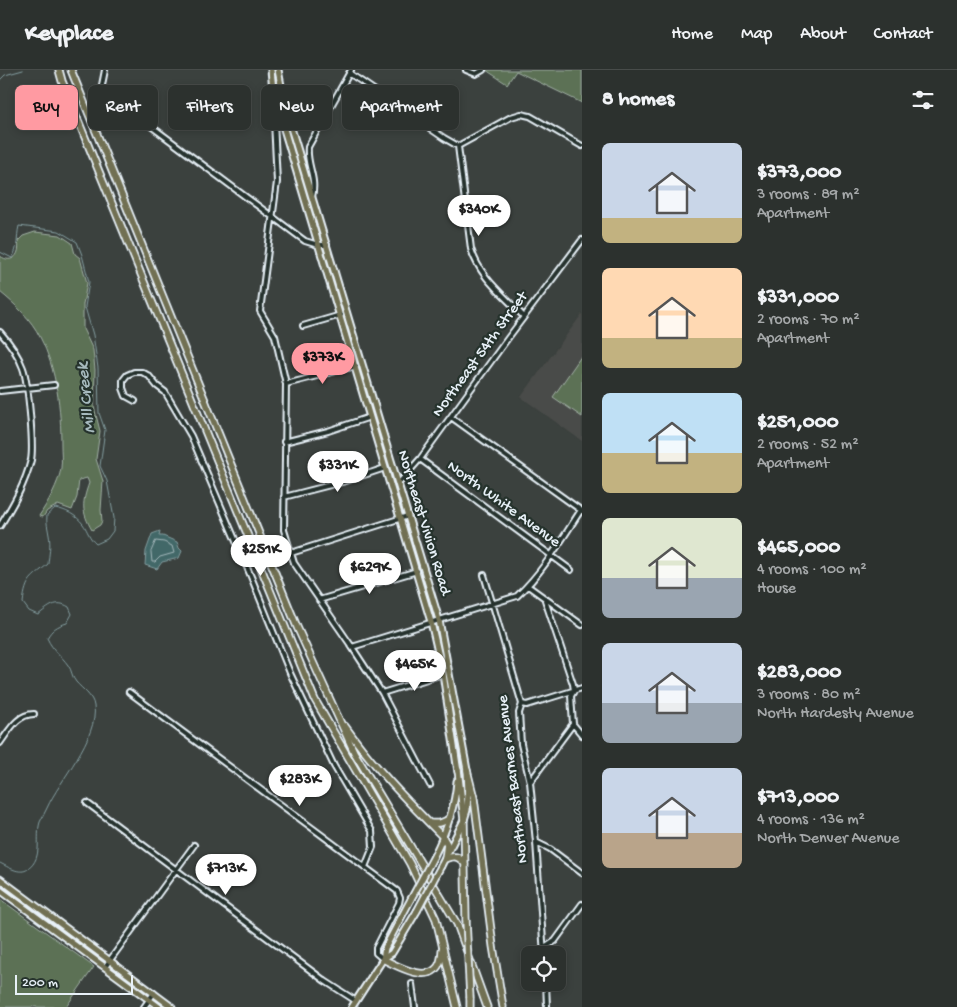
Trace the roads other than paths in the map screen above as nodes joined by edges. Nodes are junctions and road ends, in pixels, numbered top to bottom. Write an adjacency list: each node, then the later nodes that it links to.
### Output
1 (60, 70): 83 (highway)
2 (71, 70): 59 (highway)
3 (105, 70): 15 (street)
4 (270, 70): 9 (main road, Northeast Vivion Road)
5 (278, 70): 14 (main road, Northeast Vivion Road)
6 (466, 70): 7 (street)
7 (483, 70)
8 (350, 72): 12 (street); 14 (street)
9 (273, 85)
10 (275, 130): 15 (street)
11 (285, 130): 18 (main road, Northeast Vivion Road)
12 (458, 146): 13 (street); 20 (street)
13 (582, 146)
14 (312, 197): 17 (main road, Northeast Vivion Road)
15 (273, 218): 18 (street); 24 (street)
16 (582, 240): 20 (street, Northeast 54th Street)
17 (326, 244): 18 (street); 34 (main road, Northeast Vivion Road)
18 (318, 245): 19 (main road, Northeast Vivion Road)
19 (341, 315): 21 (street); 23 (main road, Northeast Vivion Road)
20 (524, 317): 30 (street, Northeast 54th Street)
21 (303, 326)
22 (0, 332): 26 (street)
23 (356, 366): 24 (street); 29 (main road, Northeast Vivion Road)
24 (286, 384): 31 (street)
25 (54, 385): 26 (street)
26 (26, 389): 27 (street); 39 (street)
27 (0, 391)
28 (135, 401): 77 (street)
29 (370, 417): 31 (street); 33 (main road, Northeast Vivion Road)
30 (451, 417): 32 (street, Northeast 54th Street); 36 (street)
31 (284, 442): 35 (street)
32 (420, 459): 34 (street, Northeast 54th Street); 41 (street, North White Avenue)
33 (386, 468): 35 (street); 38 (main road, Northeast Vivion Road)
34 (398, 484): 37 (main road, Northeast Vivion Road)
35 (284, 496): 40 (street)
36 (582, 511): 41 (street)
37 (408, 516): 38 (street); 49 (main road, Northeast Vivion Road)
38 (400, 518): 40 (street); 43 (main road, Northeast Vivion Road)
39 (0, 526)
40 (290, 553): 46 (street)
41 (550, 556): 42 (street, North White Avenue); 45 (street)
42 (571, 570)
43 (416, 571): 46 (street); 50 (main road, Northeast Vivion Road)
44 (484, 575): 48 (street, Northeast Barnes Avenue)
45 (528, 586): 47 (street); 48 (street)
46 (319, 600): 52 (street)
47 (545, 600): 51 (street); 55 (street)
48 (492, 604): 49 (street); 58 (street, Northeast Barnes Avenue)
49 (439, 620): 50 (street); 65 (main road, Northeast Vivion Road)
50 (432, 622): 52 (street); 53 (main road, Northeast Vivion Road)
51 (582, 624)
52 (352, 647): 57 (street)
53 (443, 674): 57 (street); 64 (main road, Northeast Vivion Road)
54 (582, 688): 55 (street)
55 (574, 691): 58 (street); 61 (street)
56 (130, 692): 77 (street)
57 (382, 693): 67 (street)
58 (522, 704): 66 (street, Northeast Barnes Avenue)
59 (336, 713): 71 (highway); 101 (highway)
60 (34, 714): 63 (street)
61 (572, 724): 62 (street); 66 (street)
62 (582, 735)
63 (0, 743)
64 (458, 770): 69 (main road, Northeast Vivion Road); 70 (highway)
65 (467, 770): 70 (main road, Northeast Vivion Road); 102 (highway)
66 (530, 782): 73 (street, Northeast Barnes Avenue)
67 (430, 785)
68 (87, 803): 78 (street)
69 (451, 817): 71 (highway); 72 (main road, Northeast Vivion Road)
70 (464, 820): 75 (main road, Northeast Vivion Road); 76 (highway)
71 (430, 823): 72 (highway)
72 (443, 837): 75 (highway); 87 (main road, Northeast Vivion Road, bridge)
73 (536, 842): 79 (street); 84 (street, Northeast Barnes Avenue)
74 (194, 844): 78 (street)
75 (444, 859): 76 (highway); 87 (main road, Northeast Vivion Road, bridge)
76 (465, 864): 100 (highway, bridge)
77 (365, 867): 87 (street)
78 (176, 870): 86 (street); 93 (street)
79 (582, 873)
80 (0, 879): 86 (main road)
81 (0, 890): 88 (main road)
82 (582, 904): 85 (street)
83 (442, 943): 87 (highway); 99 (highway)
84 (544, 946)
85 (548, 946)
86 (110, 960): 88 (street); 91 (main road)
87 (383, 960): 93 (main road, Northeast Vivion Road)
88 (104, 967): 92 (main road)
89 (412, 984): 98 (street)
90 (546, 991): 103 (street)
91 (154, 993): 92 (street); 96 (main road)
92 (149, 1000): 94 (street); 95 (main road)
93 (356, 1001): 97 (main road, Northeast Vivion Road)
94 (144, 1007)
95 (159, 1007)
96 (172, 1007)
97 (352, 1007)
98 (415, 1007)
99 (457, 1007)
100 (470, 1007)
101 (487, 1007)
102 (503, 1007)
103 (547, 1007)

